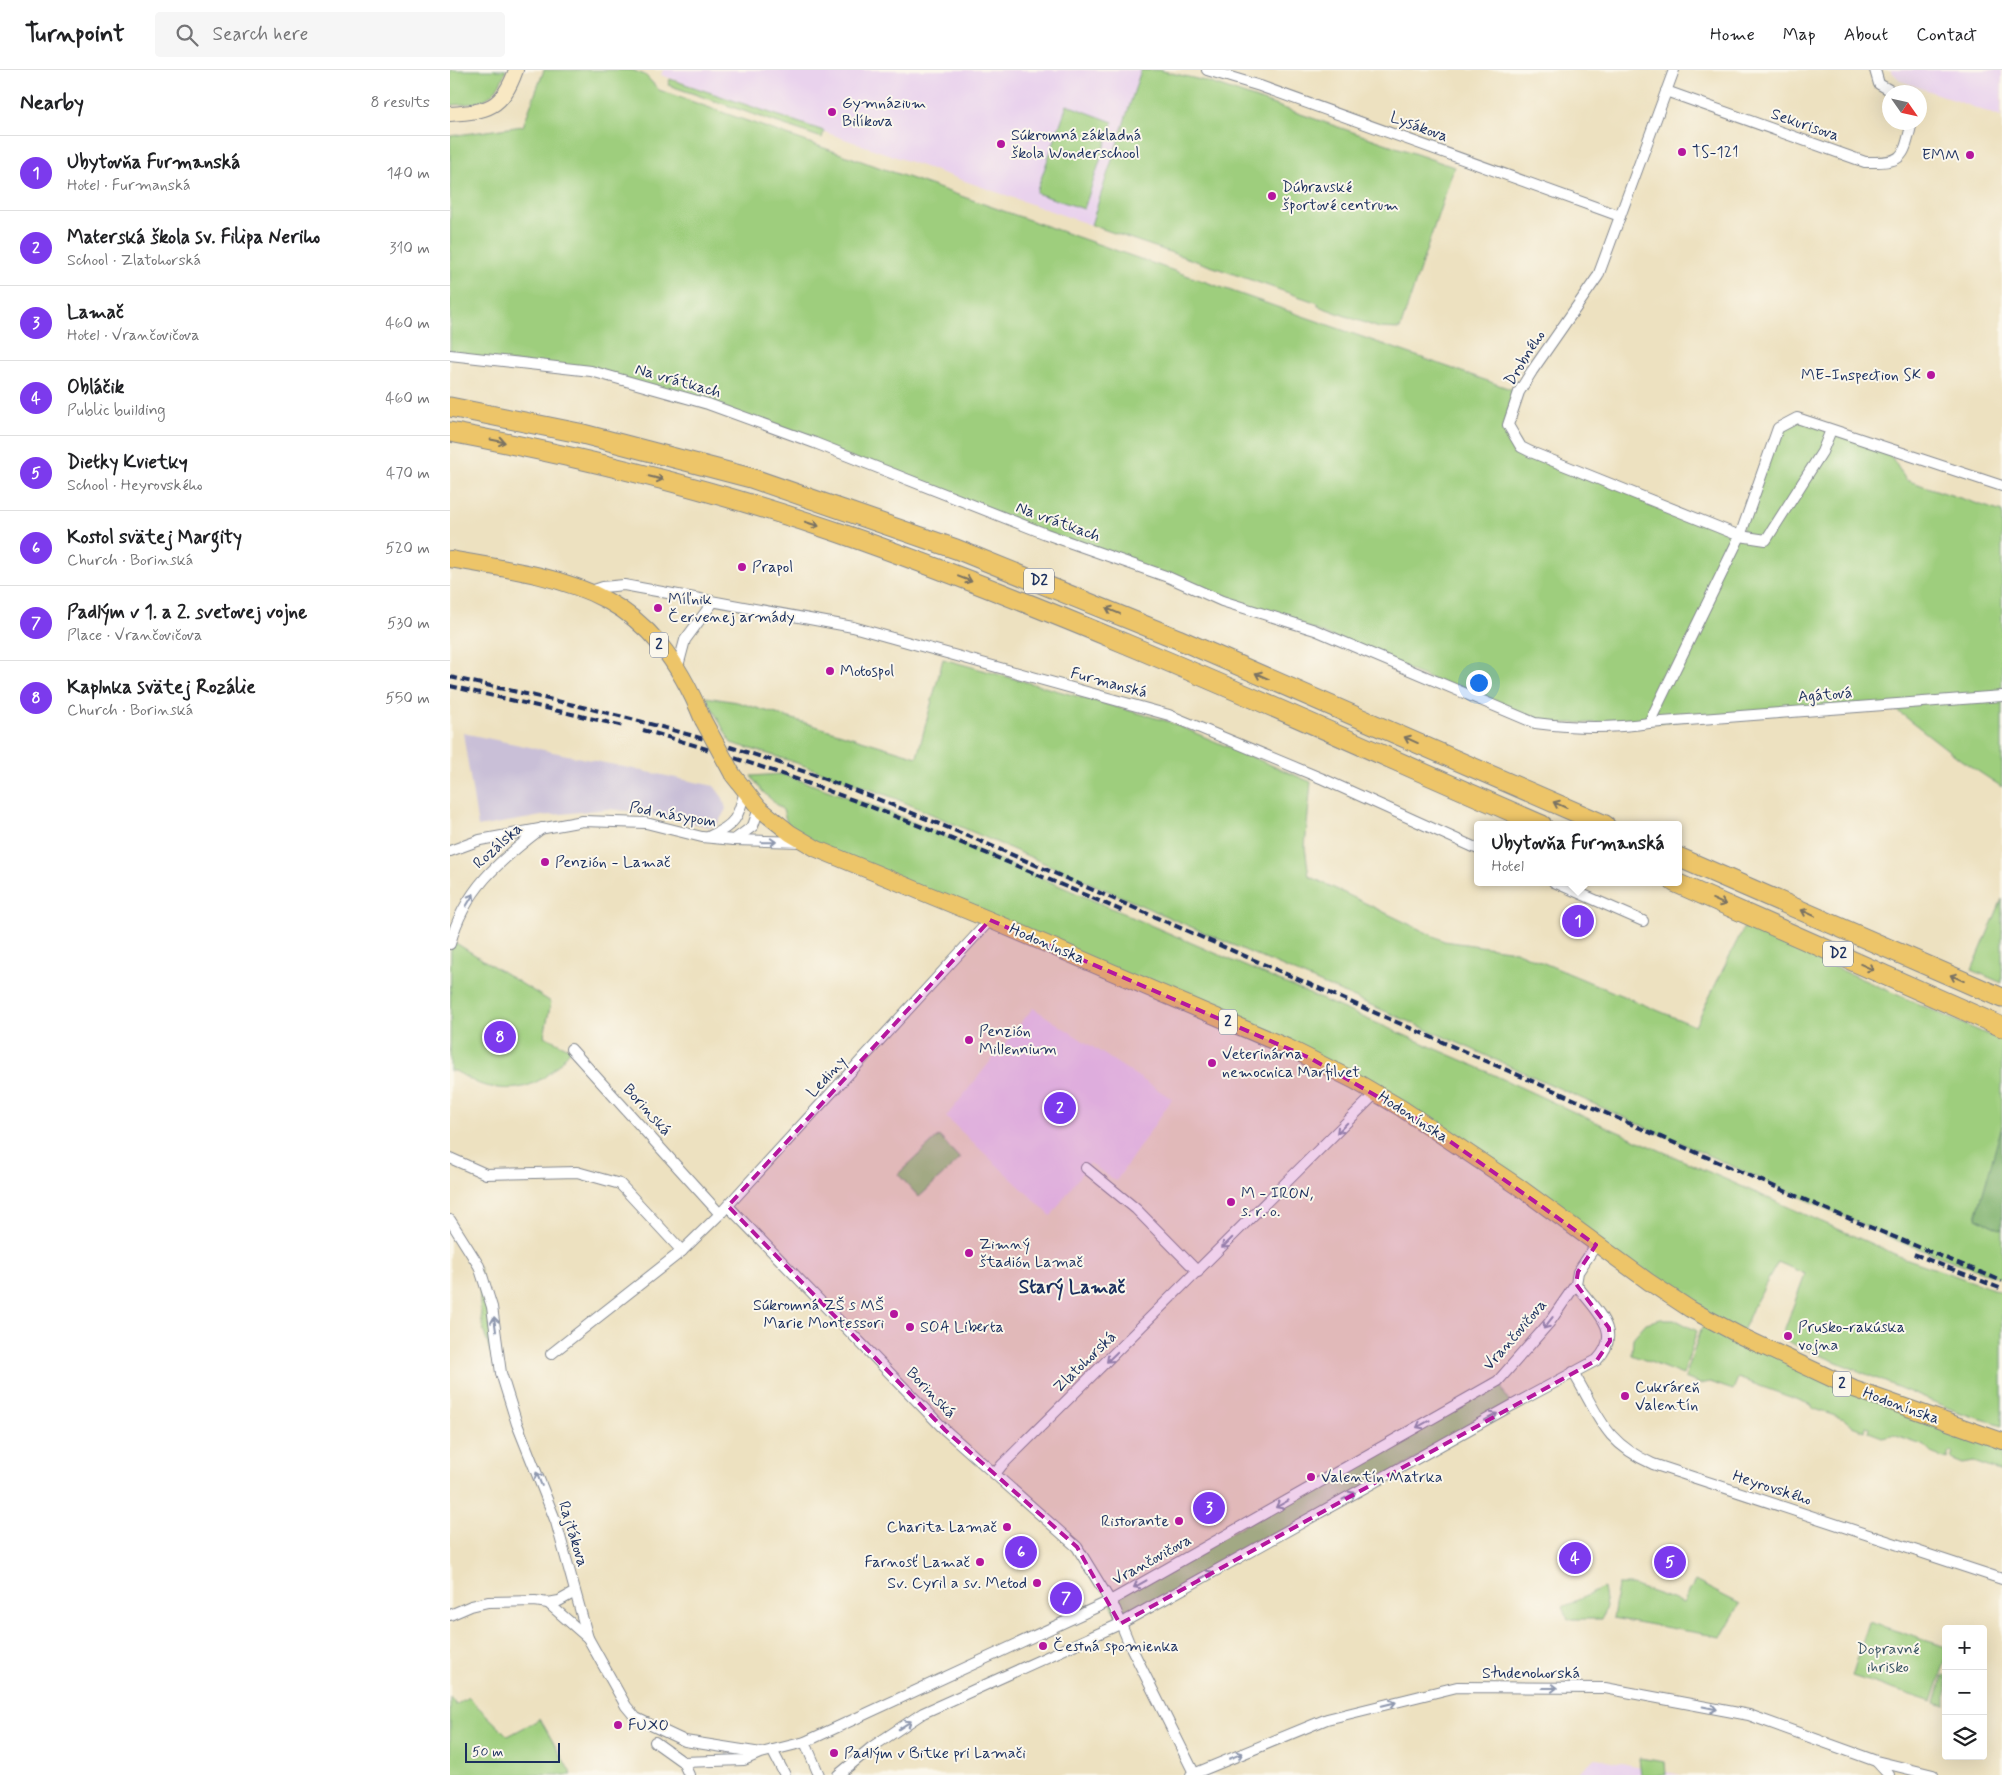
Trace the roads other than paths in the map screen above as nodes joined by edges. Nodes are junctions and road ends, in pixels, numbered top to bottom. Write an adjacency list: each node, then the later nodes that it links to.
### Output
1 (516, 70): 7 (street)
2 (1207, 70): 9 (street, Lysákova)
3 (1674, 70): 6 (street, Drobného)
4 (1875, 70): 5 (street)
5 (1882, 85)
6 (1666, 91): 8 (street, Sekurisova); 9 (street, Drobného)
7 (450, 114)
8 (1910, 130)
9 (1620, 216): 15 (street, Drobného)
10 (450, 356): 21 (street, Na vrátkach)
11 (450, 407): 26 (highway, D2, one-way to 11)
12 (1831, 430): 14 (street); 15 (street, Drobného); 15 (street)
13 (450, 432): 25 (highway, D2, one-way to 25)
14 (2002, 486)
15 (1740, 536): 21 (street)
16 (450, 558): 17 (main road, 2)
17 (591, 591): 18 (street, Furmanská); 19 (main road, 2)
18 (713, 602): 19 (street); 31 (street, Furmanská)
19 (677, 670): 22 (main road, Hodonínska / 2, bridge)
20 (2002, 696): 21 (street, Agátová)
21 (1649, 723)
22 (745, 791): 23 (main road, Hodonínska / 2); 24 (street)
23 (759, 808): 24 (street); 29 (street); 30 (main road, Hodonínska / 2)
24 (738, 816): 28 (street)
25 (1533, 821)
26 (1596, 821)
27 (544, 827): 28 (street, Pod násypom); 32 (street, Pod násypom); 38 (street, Rozálska, one-way to 27)
28 (707, 837): 29 (street, Pod násypom)
29 (734, 840): 30 (street, Pod násypom, one-way to 30)
30 (805, 842): 36 (main road, Hodonínska / 2)
31 (1474, 847)
32 (450, 850)
33 (1682, 859): 39 (highway, D2, one-way to 33)
34 (1563, 886): 37 (street)
35 (1682, 886): 40 (highway, D2, one-way to 40)
36 (990, 920): 42 (main road, Hodonínska / 2); 45 (street, Lediny)
37 (1643, 921)
38 (450, 944)
39 (2002, 998)
40 (2002, 1027)
41 (571, 1049): 45 (street, Borinská)
42 (1376, 1093): 47 (main road, Hodonínska / 2); 49 (street, Zlatohorská, one-way to 49)
43 (450, 1158): 48 (street)
44 (1086, 1168): 49 (street)
45 (724, 1210): 48 (street, Lediny); 54 (street, Borinská)
46 (450, 1220): 56 (street, Rajtákova, one-way to 46)
47 (1596, 1245): 50 (street, Vrančovičova); 53 (main road, Hodonínska / 2)
48 (682, 1251): 51 (street, Lediny)
49 (1198, 1272): 54 (street, Zlatohorská, one-way to 54)
50 (1576, 1284): 52 (street); 57 (street, Vrančovičova, one-way to 57)
51 (551, 1354)
52 (1573, 1372): 55 (street, Heyrovského); 60 (street, one-way to 52)
53 (2002, 1441)
54 (995, 1474): 57 (street, Borinská)
55 (2002, 1579)
56 (575, 1592): 58 (street); 61 (street, Rajtákova)
57 (1110, 1601): 60 (street, Borinská); 63 (street, Vrančovičova)
58 (548, 1603): 59 (street); 61 (street)
59 (450, 1615)
60 (1120, 1624): 68 (street, Borinská); 72 (street, one-way to 60)
61 (588, 1638): 65 (street, Rajtákova)
62 (655, 1742): 67 (street)
63 (805, 1742): 64 (street, Vrančovičova); 71 (street)
64 (772, 1750): 65 (street, Rajtákova); 70 (street)
65 (760, 1753): 67 (street)
66 (1876, 1761): 68 (street, Studenohorská, one-way to 66); 73 (street, Studenohorská); 74 (street, Studenohorská)
67 (684, 1762): 69 (street)
68 (1193, 1774)
69 (690, 1775)
70 (785, 1775)
71 (819, 1775)
72 (838, 1775)
73 (1889, 1775)
74 (1933, 1775)

